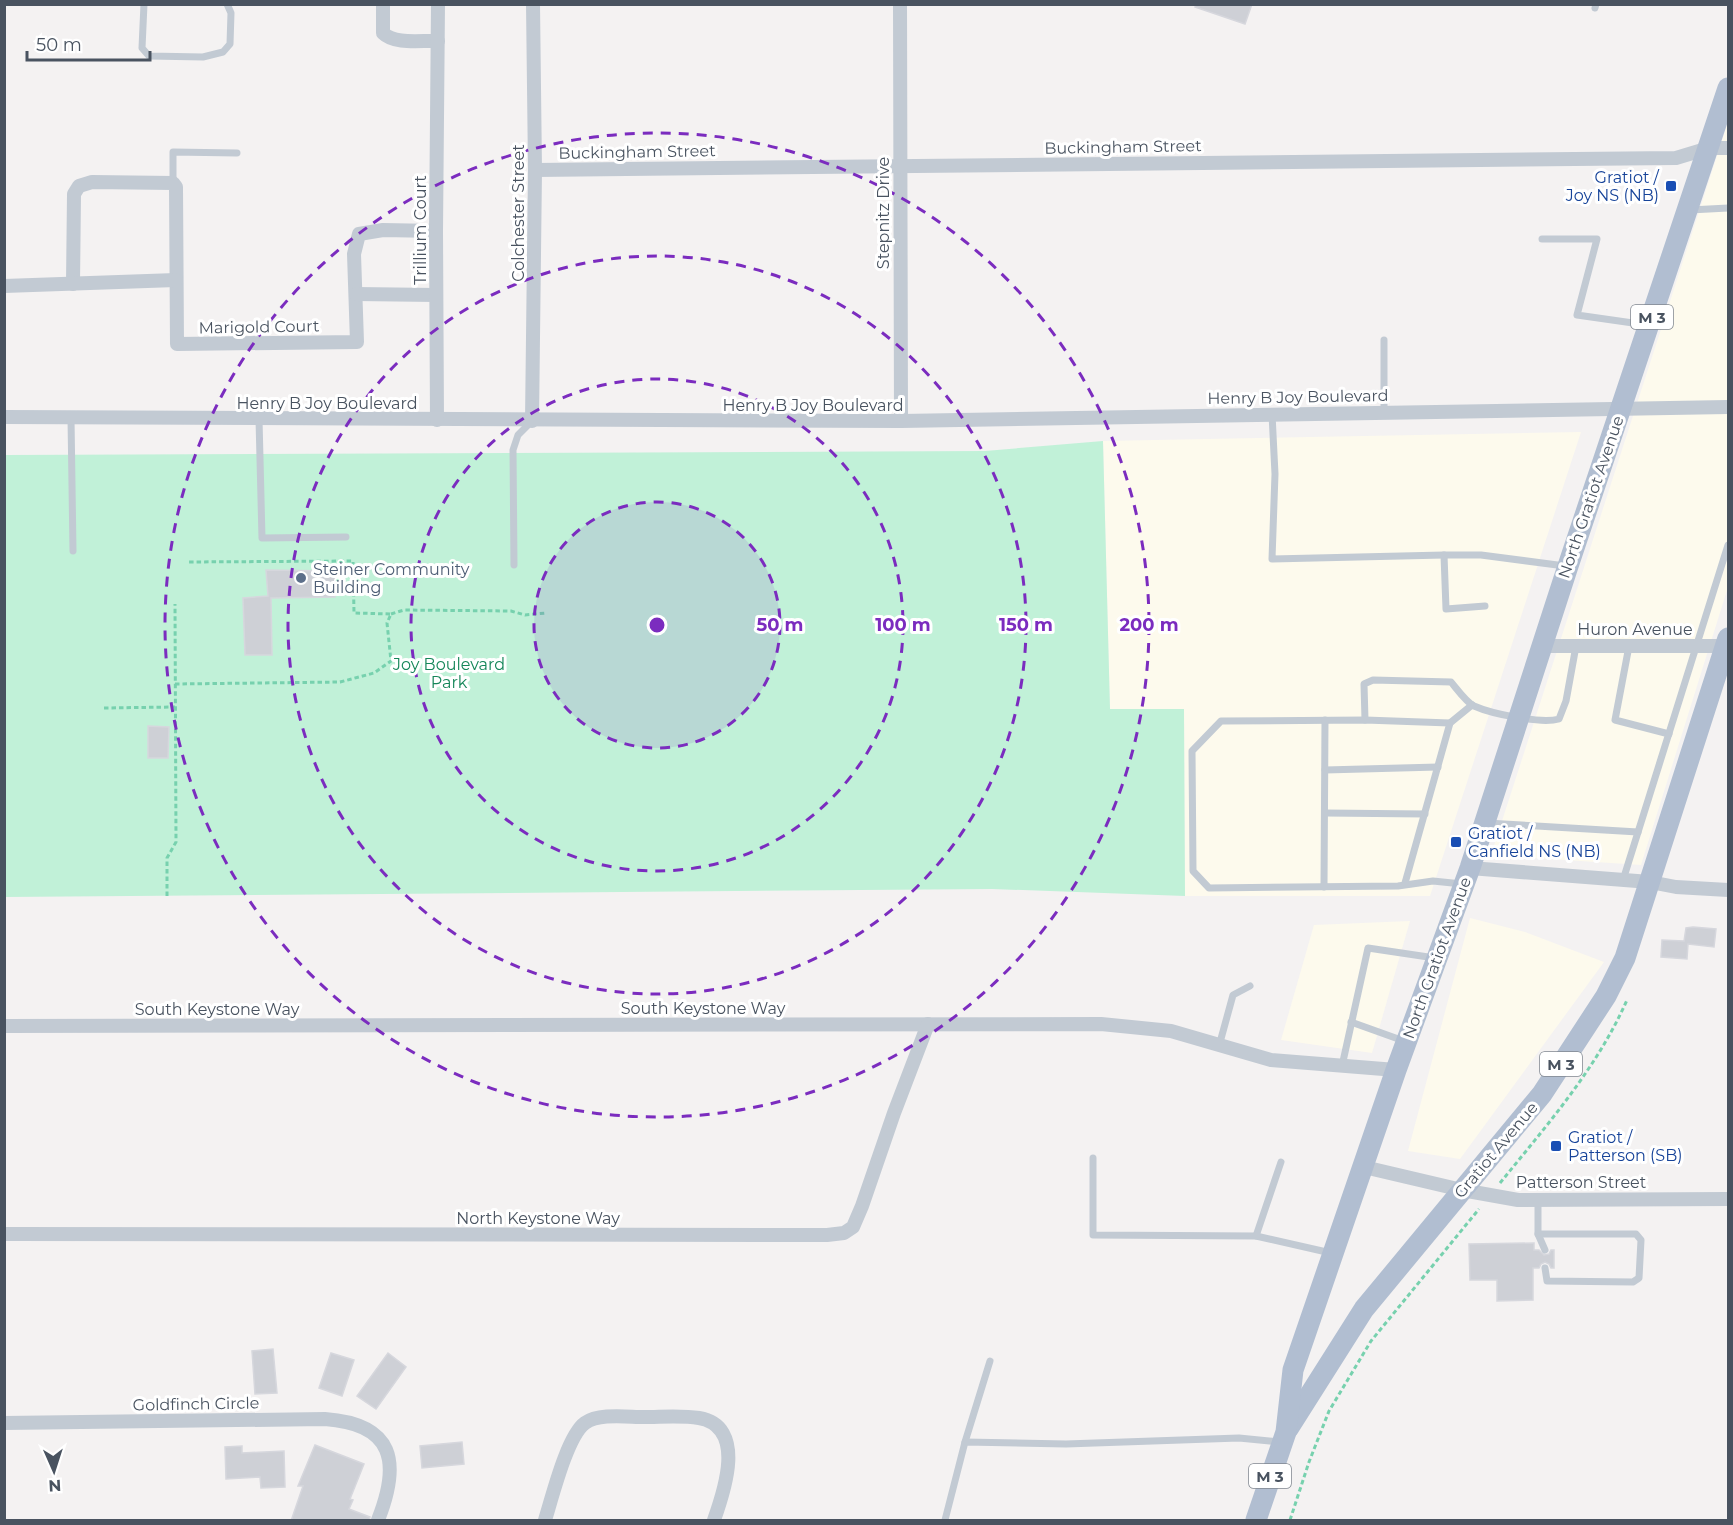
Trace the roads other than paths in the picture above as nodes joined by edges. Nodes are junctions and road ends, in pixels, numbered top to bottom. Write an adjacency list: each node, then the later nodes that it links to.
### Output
1 (144, 4): 2 (lane)
2 (227, 4)
3 (383, 4): 7 (street)
4 (438, 4): 7 (street, Trillium Court)
5 (532, 4): 12 (street, Colchester Street)
6 (900, 4): 11 (street, Stepnitz Drive)
7 (438, 41): 16 (street, Trillium Court)
8 (1728, 88): 9 (main road, M 3)
9 (1719, 148): 11 (street, Buckingham Street); 15 (main road, M 3)
10 (237, 153): 13 (lane)
11 (900, 165): 12 (street, Buckingham Street); 34 (street, Stepnitz Drive)
12 (535, 170): 33 (street, Colchester Street)
13 (173, 183): 18 (street, Marigold Court); 19 (street)
14 (1728, 208): 15 (lane)
15 (1685, 218): 23 (main road, North Gratiot Avenue / M 3)
16 (435, 231): 21 (street, Marigold Court); 22 (street, Trillium Court)
17 (1542, 238): 23 (lane)
18 (176, 280): 19 (street); 21 (street, Marigold Court)
19 (73, 284): 20 (street)
20 (4, 286)
21 (356, 294): 22 (street)
22 (436, 295): 32 (street, Trillium Court)
23 (1649, 325): 26 (main road, North Gratiot Avenue / M 3)
24 (1384, 340): 27 (lane)
25 (1728, 407): 26 (street, Henry B Joy Boulevard)
26 (1621, 409): 27 (street, Henry B Joy Boulevard); 40 (main road, North Gratiot Avenue / M 3)
27 (1384, 412): 28 (street, Henry B Joy Boulevard)
28 (1272, 414): 34 (street, Henry B Joy Boulevard); 38 (lane)
29 (4, 417): 30 (street, Henry B Joy Boulevard)
30 (71, 418): 31 (street, Henry B Joy Boulevard); 37 (lane)
31 (259, 419): 32 (street, Henry B Joy Boulevard); 35 (lane)
32 (437, 420): 33 (street, Henry B Joy Boulevard)
33 (532, 421): 34 (street, Henry B Joy Boulevard); 39 (lane)
34 (901, 421)
35 (346, 537)
36 (1728, 545): 43 (lane)
37 (73, 551)
38 (1444, 555): 40 (lane); 41 (lane)
39 (514, 565)
40 (1568, 566): 44 (main road, North Gratiot Avenue / M 3)
41 (1485, 606)
42 (1728, 643): 43 (street, Huron Avenue); 61 (main road, Gratiot Avenue / M 3)
43 (1697, 645): 46 (street, Huron Avenue); 52 (lane)
44 (1542, 646): 45 (street, Huron Avenue); 48 (main road, North Gratiot Avenue / M 3)
45 (1576, 646): 46 (street, Huron Avenue); 48 (lane)
46 (1629, 646): 52 (lane)
47 (1472, 705): 48 (lane); 50 (lane); 51 (lane)
48 (1519, 718): 57 (main road, North Gratiot Avenue / M 3)
49 (1325, 720): 50 (lane); 54 (lane); 63 (lane)
50 (1365, 720): 51 (lane)
51 (1450, 723): 53 (lane)
52 (1669, 734): 58 (lane)
53 (1438, 768): 54 (lane); 56 (lane)
54 (1325, 770): 55 (lane)
55 (1325, 813): 56 (lane); 63 (lane)
56 (1425, 814): 62 (lane)
57 (1484, 823): 58 (lane); 59 (main road, North Gratiot Avenue / M 3)
58 (1638, 832): 60 (lane)
59 (1467, 876): 60 (street); 62 (lane); 65 (main road, North Gratiot Avenue / M 3)
60 (1623, 880): 61 (street)
61 (1650, 882): 64 (street); 77 (main road, Gratiot Avenue / M 3)
62 (1405, 883): 63 (lane)
63 (1324, 887)
64 (1728, 890)
65 (1438, 958): 67 (lane); 70 (main road, North Gratiot Avenue / M 3)
66 (1250, 986): 71 (lane)
67 (1352, 1022): 70 (lane); 72 (lane)
68 (928, 1024): 69 (street, South Keystone Way); 71 (street, South Keystone Way); 80 (street, North Keystone Way)
69 (4, 1026)
70 (1407, 1042): 73 (main road, North Gratiot Avenue / M 3)
71 (1219, 1046): 72 (street, South Keystone Way)
72 (1342, 1066): 73 (street, South Keystone Way)
73 (1396, 1070): 76 (main road, North Gratiot Avenue / M 3)
74 (1093, 1158): 82 (lane)
75 (1281, 1162): 82 (lane)
76 (1364, 1167): 77 (street, Patterson Street); 84 (main road, North Gratiot Avenue / M 3)
77 (1462, 1190): 79 (street, Patterson Street); 88 (main road, Gratiot Avenue / M 3)
78 (1728, 1198): 79 (street, Patterson Street)
79 (1538, 1200): 81 (lane)
80 (4, 1234)
81 (1538, 1234): 83 (lane); 85 (lane)
82 (1256, 1236): 84 (lane)
83 (1545, 1250)
84 (1334, 1253): 88 (main road, North Gratiot Avenue / M 3)
85 (1545, 1268)
86 (990, 1361): 89 (lane)
87 (4, 1423): 90 (street, Goldfinch Circle)
88 (1284, 1437): 89 (lane); 94 (main road, North Gratiot Avenue / M 3)
89 (965, 1442): 93 (lane)
90 (378, 1521)
91 (545, 1521): 92 (street)
92 (714, 1521)
93 (945, 1521)
94 (1256, 1521)

